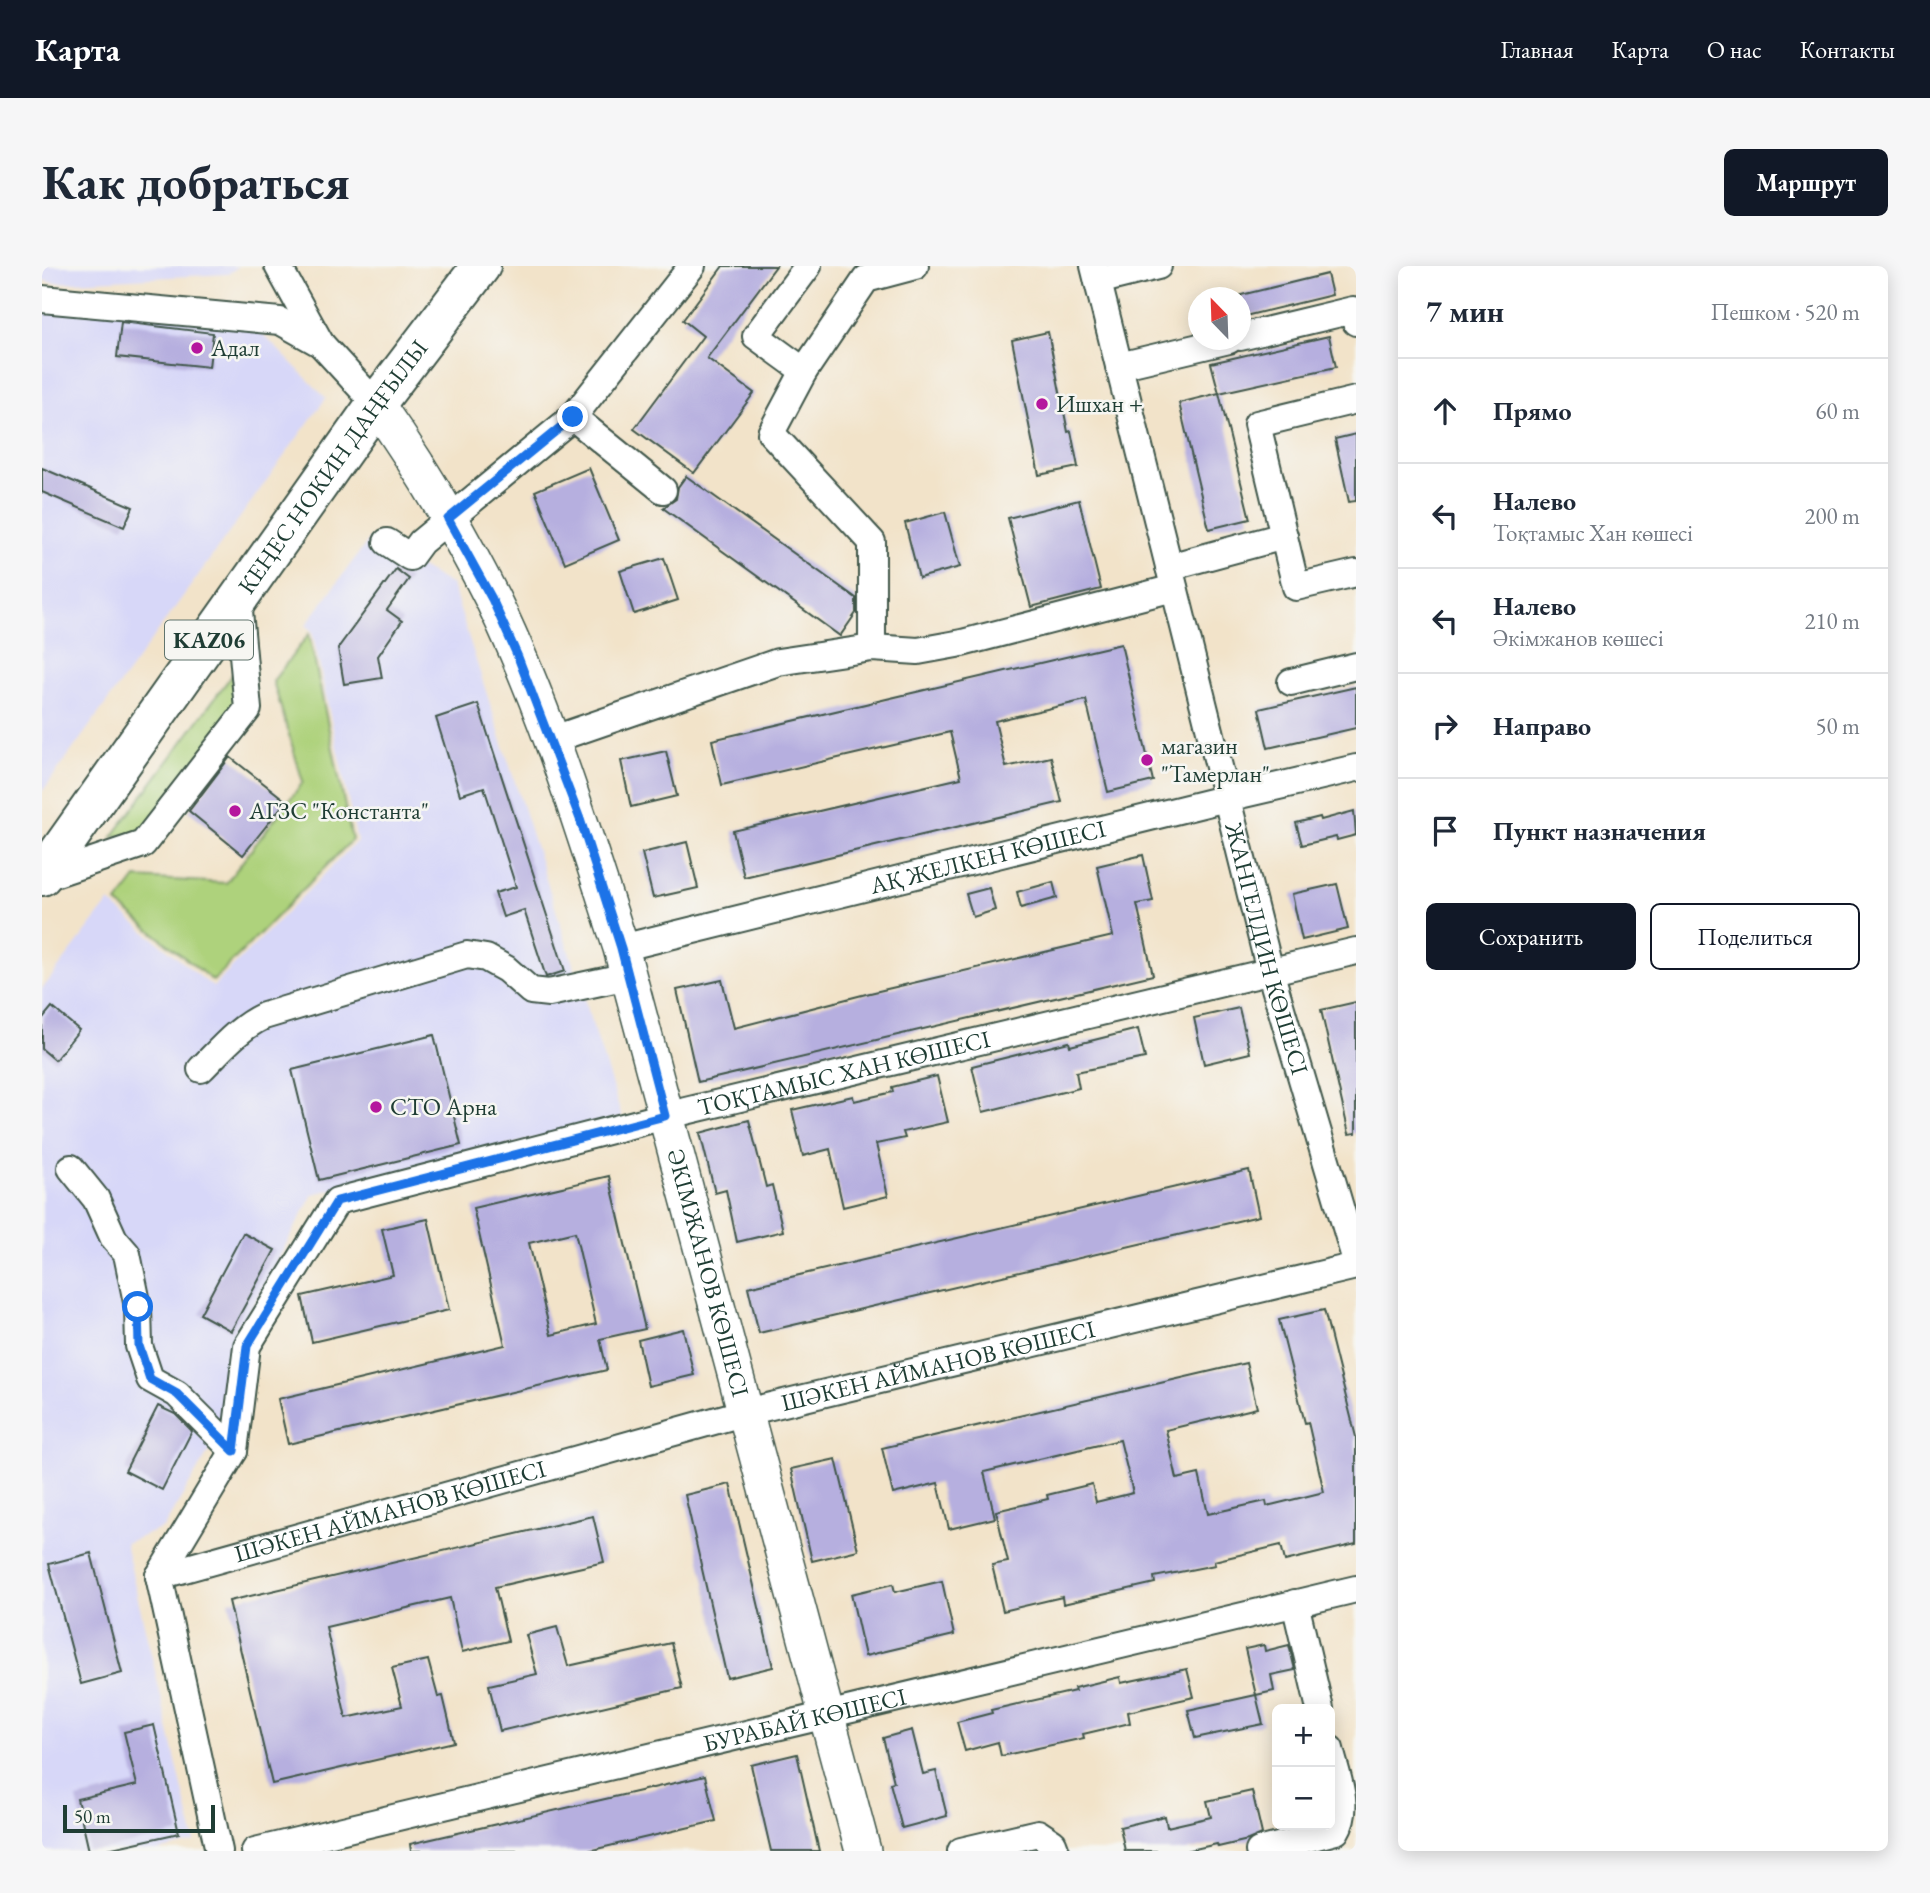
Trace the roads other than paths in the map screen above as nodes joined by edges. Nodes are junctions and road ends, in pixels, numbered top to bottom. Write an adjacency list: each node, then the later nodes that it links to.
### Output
1 (278, 266): 11 (street)
2 (481, 266): 16 (highway, КЕҢЕС НОКИН ДАҢҒЫЛЫ / KАZ06)
3 (692, 266): 17 (street)
4 (808, 266): 14 (street)
5 (915, 266): 14 (street)
6 (1158, 266): 7 (street)
7 (1096, 273): 13 (street, ЖАНГЕЛДИН КӨШЕСІ)
8 (42, 299): 11 (street)
9 (1356, 322): 10 (street)
10 (1251, 335)
11 (321, 344): 16 (street)
12 (1188, 350): 13 (street)
13 (1119, 366): 23 (street, ЖАНГЕЛДИН КӨШЕСІ)
14 (804, 371): 25 (street)
15 (1356, 400): 20 (street)
16 (376, 404): 19 (main road, ӘКІМЖАНОВ КӨШЕСІ); 24 (highway, КЕҢЕС НОКИН ДАҢҒЫЛЫ / KАZ06)
17 (573, 417): 18 (street); 19 (street)
18 (663, 490)
19 (448, 519): 21 (street); 28 (main road, ӘКІМЖАНОВ КӨШЕСІ)
20 (1284, 536): 22 (street); 23 (street)
21 (387, 542)
22 (1356, 573)
23 (1172, 577): 25 (street); 30 (street, ЖАНГЕЛДИН КӨШЕСІ)
24 (238, 600): 31 (highway, КЕҢЕС НОКИН ДАҢҒЫЛЫ / KАZ06); 31 (street)
25 (872, 648): 28 (street)
26 (1356, 666): 27 (street)
27 (1291, 682)
28 (551, 740): 33 (main road, ӘКІМЖАНОВ КӨШЕСІ)
29 (1356, 768): 30 (street, АҚ ЖЕЛКЕН КӨШЕСІ)
30 (1227, 797): 33 (street, АҚ ЖЕЛКЕН КӨШЕСІ); 34 (street, ЖАНГЕЛДИН КӨШЕСІ)
31 (42, 877)
32 (1356, 951): 34 (street, ТОҚТАМЫС ХАН КӨШЕСІ)
33 (625, 962): 35 (street, АҚ ЖЕЛКЕН КӨШЕСІ); 36 (main road, ӘКІМЖАНОВ КӨШЕСІ)
34 (1270, 971): 36 (street, ТОҚТАМЫС ХАН КӨШЕСІ); 38 (street, ЖАНГЕЛДИН КӨШЕСІ)
35 (201, 1069)
36 (665, 1116): 39 (main road, ӘКІМЖАНОВ КӨШЕСІ); 40 (street, ТОҚТАМЫС ХАН КӨШЕСІ)
37 (71, 1168): 40 (street)
38 (1356, 1264): 39 (street, ШӘКЕН АЙМАНОВ КӨШЕСІ)
39 (746, 1412): 41 (street, ШӘКЕН АЙМАНОВ КӨШЕСІ); 45 (main road, ӘКІМЖАНОВ КӨШЕСІ)
40 (234, 1451): 41 (street, ТОҚТАМЫС ХАН КӨШЕСІ)
41 (159, 1576): 47 (street)
42 (1356, 1589): 43 (street, БУРАБАЙ КӨШЕСІ)
43 (1295, 1604): 44 (street); 45 (street, БУРАБАЙ КӨШЕСІ)
44 (1319, 1704)
45 (826, 1716): 48 (street, БУРАБАЙ КӨШЕСІ); 49 (main road, ӘКІМЖАНОВ КӨШЕСІ)
46 (1334, 1767): 52 (street)
47 (219, 1851)
48 (255, 1851)
49 (863, 1851)
50 (961, 1851): 51 (street)
51 (1056, 1851)
52 (1259, 1851)

